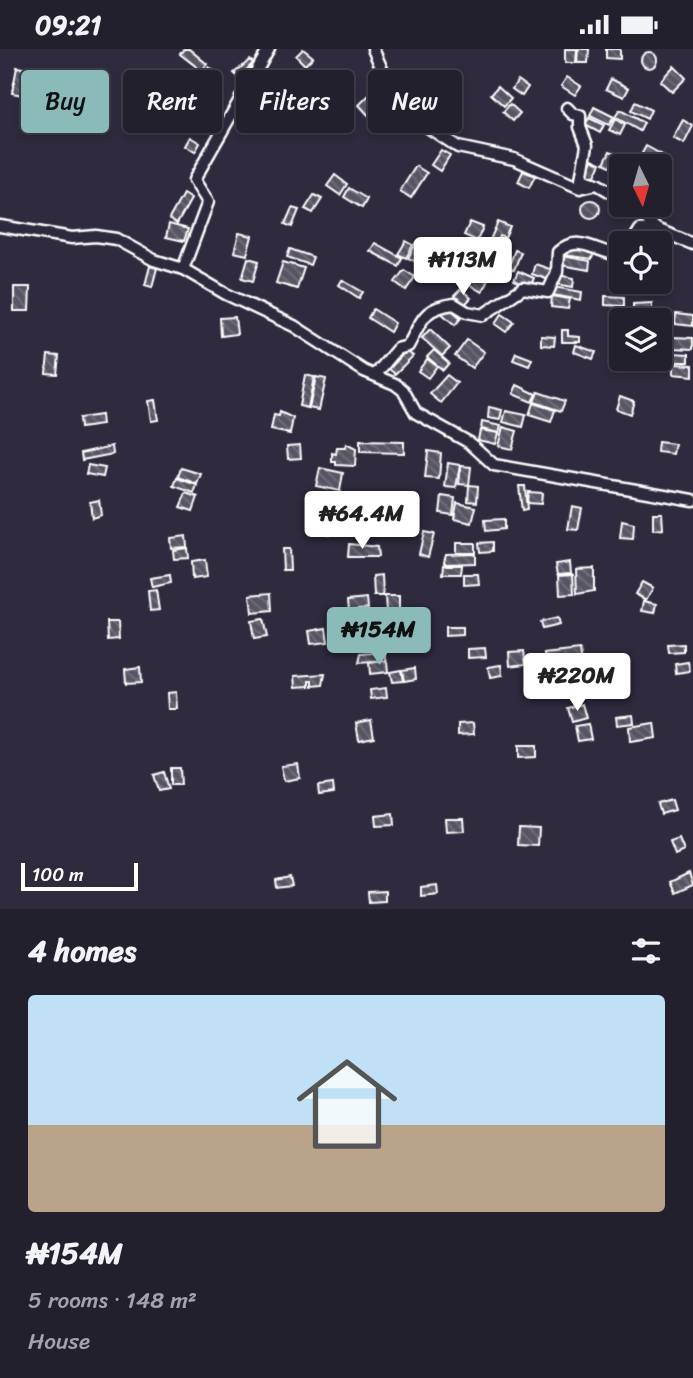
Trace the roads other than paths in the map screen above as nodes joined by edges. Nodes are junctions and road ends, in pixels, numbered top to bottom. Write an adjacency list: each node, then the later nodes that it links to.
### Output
1 (269, 49): 12 (street)
2 (373, 49): 4 (street)
3 (567, 108): 4 (street)
4 (594, 183): 5 (street)
5 (609, 191)
6 (645, 217): 8 (street)
7 (0, 226): 12 (street)
8 (656, 229): 9 (street); 10 (street)
9 (639, 231)
10 (693, 244)
11 (609, 254): 13 (street)
12 (183, 269): 13 (street)
13 (376, 374): 14 (street)
14 (693, 500)

